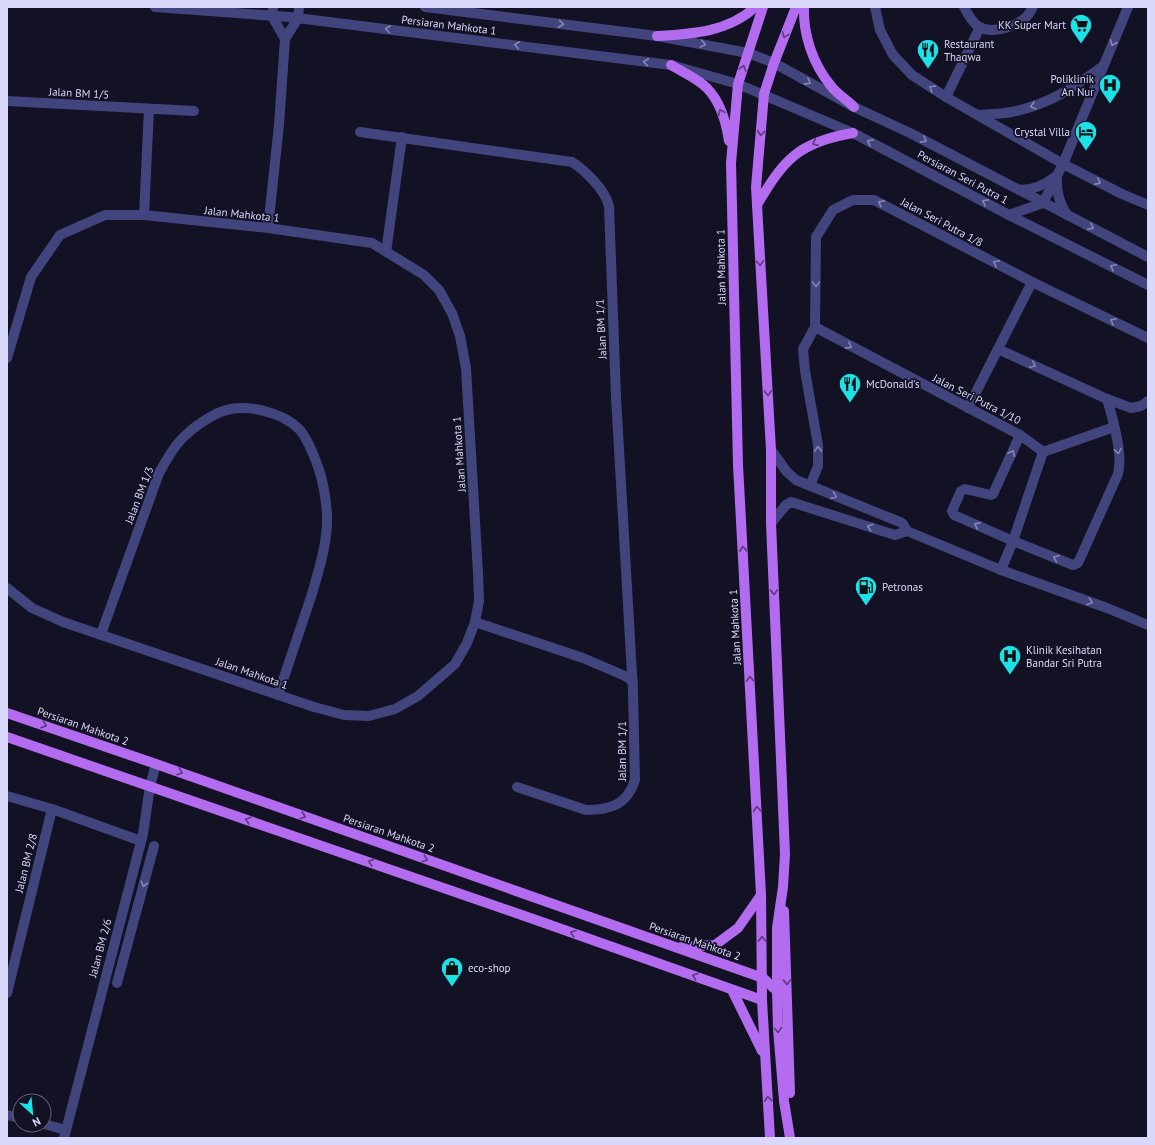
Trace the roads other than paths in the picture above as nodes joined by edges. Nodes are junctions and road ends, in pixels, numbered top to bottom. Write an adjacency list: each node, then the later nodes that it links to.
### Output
1 (155, 7): 12 (street, Persiaran Mahkota 1)
2 (299, 7): 13 (street)
3 (425, 7): 15 (street, Persiaran Mahkota 1, one-way to 15)
4 (755, 7): 15 (main road)
5 (763, 7): 17 (main road, Jalan Mahkota 1)
6 (796, 7): 18 (main road, one-way to 18)
7 (804, 7): 25 (main road)
8 (875, 7): 23 (street, one-way to 8)
9 (964, 7): 14 (street)
10 (1033, 7): 14 (street)
11 (1128, 7): 20 (street, one-way to 20)
12 (272, 11): 13 (street, Persiaran Mahkota 1); 16 (street)
13 (298, 18): 16 (street); 19 (street, Persiaran Mahkota 1, one-way to 13)
14 (980, 27): 23 (street)
15 (657, 36): 17 (street, Persiaran Mahkota 1, one-way to 17)
16 (285, 39): 42 (street)
17 (748, 53): 18 (street, Persiaran Mahkota 1); 21 (main road, Jalan Mahkota 1, one-way to 17)
18 (774, 63): 22 (main road); 25 (street, Persiaran Seri Putra 1, one-way to 25)
19 (671, 65): 21 (street, Persiaran Mahkota 1); 32 (main road, one-way to 19)
20 (1103, 66): 28 (street, one-way to 28); 33 (street)
21 (738, 84): 22 (street, Persiaran Mahkota 1); 32 (main road, Jalan Mahkota 1)
22 (764, 94): 30 (street, Persiaran Seri Putra 1); 37 (main road, one-way to 37)
23 (946, 97): 28 (street)
24 (7, 101): 26 (street, Jalan BM 1/5)
25 (854, 107): 35 (street, Persiaran Seri Putra 1, one-way to 35)
26 (149, 109): 27 (street, Jalan BM 1/5); 39 (street)
27 (194, 111)
28 (978, 115): 33 (street)
29 (360, 132): 31 (street, Jalan BM 1/1)
30 (853, 133): 37 (main road, one-way to 37); 40 (street, Persiaran Seri Putra 1, one-way to 30)
31 (402, 138): 43 (street); 67 (street, Jalan BM 1/1)
32 (731, 163): 79 (main road, Jalan Mahkota 1, one-way to 32)
33 (1063, 164): 34 (street); 38 (street, one-way to 38)
34 (1058, 175): 35 (street); 36 (street); 41 (street)
35 (1017, 190): 36 (street, Persiaran Seri Putra 1)
36 (1043, 203): 40 (street); 41 (street, Persiaran Seri Putra 1)
37 (757, 205): 56 (main road, one-way to 56)
38 (1148, 205)
39 (144, 215): 42 (street, Jalan Mahkota 1); 50 (street, Jalan Mahkota 1)
40 (1009, 215): 46 (street, Persiaran Seri Putra 1, one-way to 40)
41 (1067, 215): 44 (street, Persiaran Seri Putra 1, one-way to 44)
42 (268, 228): 43 (street, Jalan Mahkota 1)
43 (386, 252): 64 (street, Jalan Mahkota 1)
44 (1148, 256)
45 (1032, 282): 47 (street, Jalan Seri Putra 1/8, one-way to 47); 48 (street, Jalan Seri Putra 1/8, one-way to 45); 49 (street)
46 (1148, 285)
47 (815, 328): 53 (street, Jalan Seri Putra 1/10, one-way to 53); 58 (street, one-way to 47)
48 (1148, 338)
49 (998, 349): 51 (street, one-way to 51); 53 (street)
50 (7, 358)
51 (1107, 399): 52 (street); 54 (street)
52 (1148, 401)
53 (968, 408): 55 (street, Jalan Seri Putra 1/10)
54 (1114, 427): 57 (street); 61 (street, one-way to 61)
55 (1020, 435): 57 (street, Jalan Seri Putra 1/10); 61 (street, one-way to 55)
56 (772, 450): 58 (street); 59 (main road)
57 (1043, 452): 61 (street)
58 (810, 486): 60 (street, one-way to 60)
59 (771, 523): 60 (street, one-way to 59); 78 (main road, one-way to 78)
60 (909, 532): 62 (street)
61 (1012, 541): 62 (street)
62 (1001, 570): 65 (street, one-way to 65)
63 (7, 588): 66 (street, Jalan Mahkota 1)
64 (475, 622): 67 (street); 68 (street, Jalan Mahkota 1)
65 (1148, 625)
66 (102, 634): 68 (street, Jalan Mahkota 1); 68 (street, Jalan BM 1/3)
67 (632, 681): 73 (street, Jalan BM 1/1)
68 (278, 694)
69 (7, 713): 71 (main road, Persiaran Mahkota 2, one-way to 71)
70 (7, 737): 72 (main road)
71 (156, 764): 72 (street, Jalan BM 2/6); 80 (main road, Persiaran Mahkota 2, one-way to 80)
72 (150, 786): 76 (street, Jalan BM 2/6); 83 (main road, one-way to 72)
73 (517, 787)
74 (7, 796): 75 (street)
75 (52, 809): 76 (street); 85 (street, Jalan BM 2/8)
76 (141, 840): 89 (street, Jalan BM 2/6)
77 (154, 846): 82 (street, one-way to 82)
78 (783, 887): 84 (main road); 91 (main road, one-way to 91)
79 (761, 895): 80 (main road); 81 (main road, Jalan Mahkota 1, one-way to 79)
80 (675, 947): 81 (main road, Persiaran Mahkota 2)
81 (763, 978): 84 (main road); 86 (main road, Jalan Mahkota 1)
82 (117, 983)
83 (732, 990): 86 (main road); 87 (main road)
84 (777, 991): 86 (main road); 91 (main road, one-way to 91)
85 (7, 993)
86 (762, 1000): 87 (main road, Jalan Mahkota 1)
87 (764, 1056): 90 (main road, Jalan Mahkota 1, one-way to 87)
88 (52, 1128): 89 (street)
89 (65, 1134)
90 (770, 1138)
91 (790, 1138)

